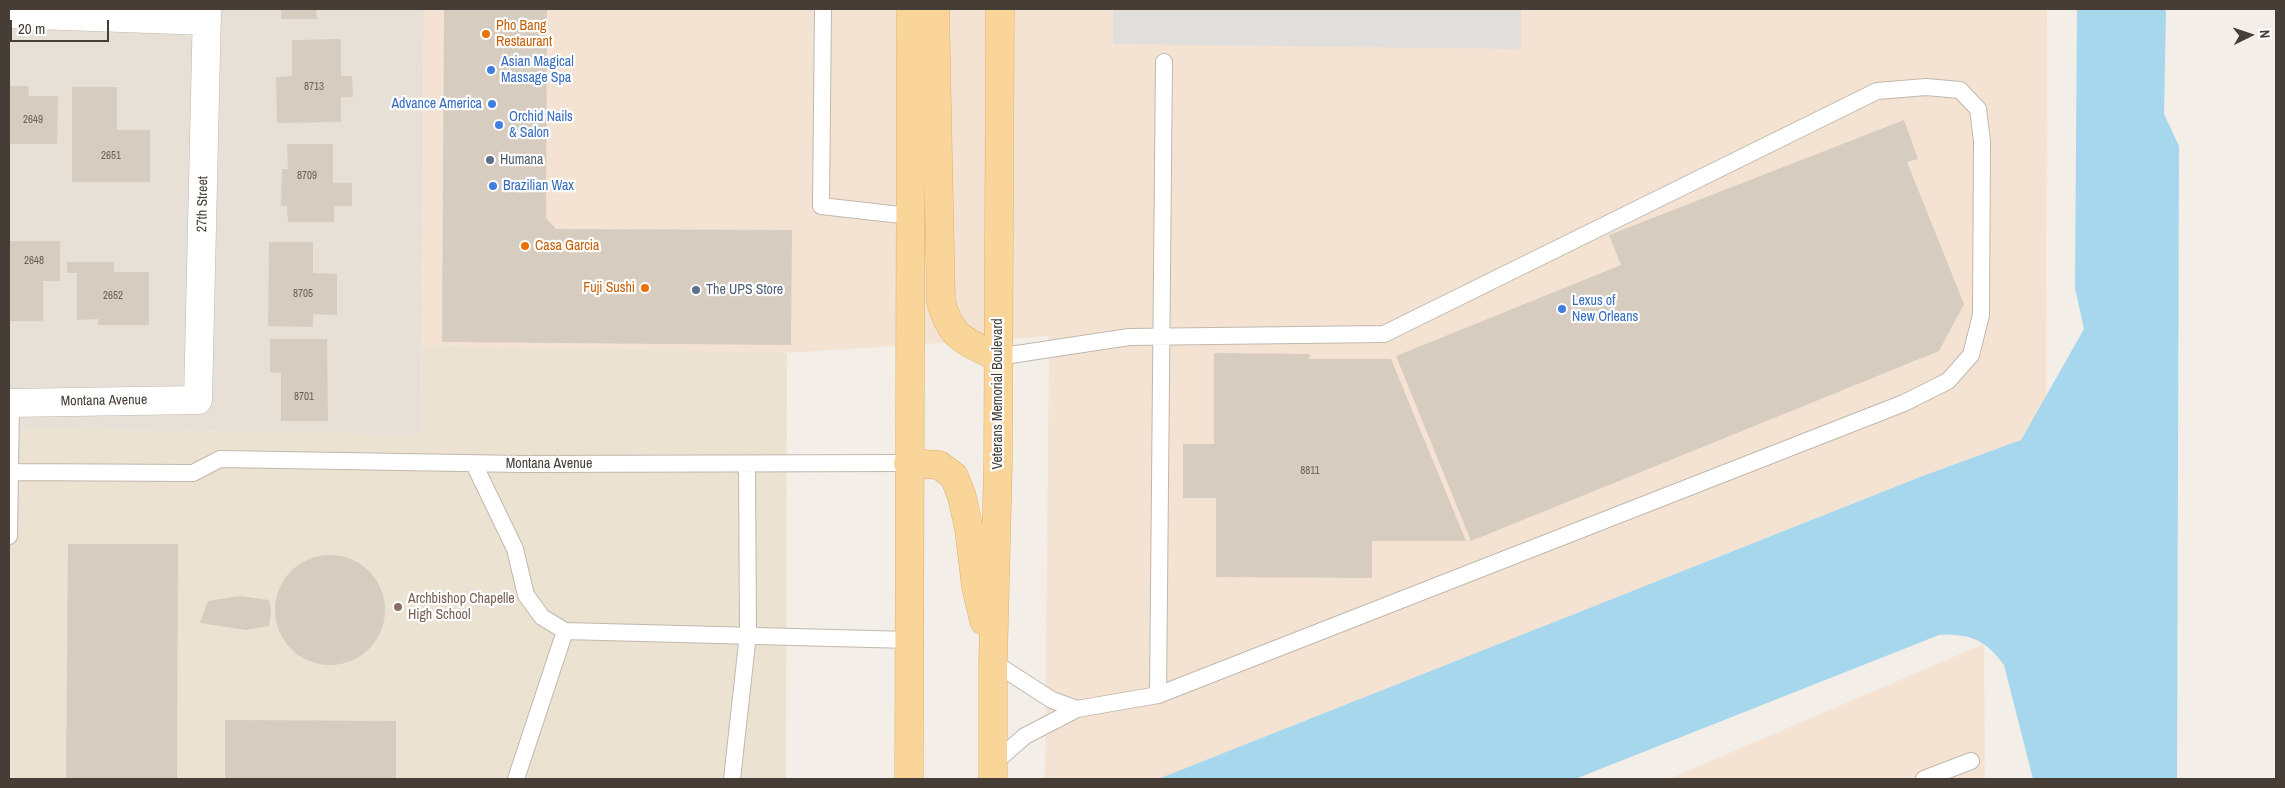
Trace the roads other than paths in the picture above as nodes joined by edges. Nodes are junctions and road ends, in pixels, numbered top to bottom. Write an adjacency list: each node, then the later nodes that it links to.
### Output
1 (823, 9): 8 (lane)
2 (911, 9): 8 (main road)
3 (935, 9): 10 (main road)
4 (1000, 9): 10 (main road, Veterans Memorial Boulevard)
5 (9, 14): 6 (street)
6 (207, 15): 11 (street, 27th Street)
7 (1164, 62): 9 (lane)
8 (910, 216): 13 (main road)
9 (1162, 337): 10 (lane); 22 (lane); 22 (lane)
10 (997, 357): 21 (main road, Veterans Memorial Boulevard)
11 (198, 400): 12 (street, Montana Avenue)
12 (10, 403): 16 (lane)
13 (908, 463): 15 (lane, Montana Avenue); 20 (main road); 21 (main road)
14 (474, 464): 15 (lane, Montana Avenue); 16 (lane, Montana Avenue); 18 (lane)
15 (747, 464): 19 (lane)
16 (10, 472): 17 (lane)
17 (9, 536)
18 (565, 631): 19 (lane); 26 (lane)
19 (748, 634): 20 (lane); 27 (lane)
20 (909, 640): 28 (main road)
21 (994, 662): 23 (lane); 25 (main road, Veterans Memorial Boulevard)
22 (1158, 695): 23 (lane)
23 (1077, 709): 25 (lane)
24 (1971, 761): 29 (lane)
25 (993, 771)
26 (516, 779)
27 (732, 779)
28 (909, 779)
29 (1924, 779)

